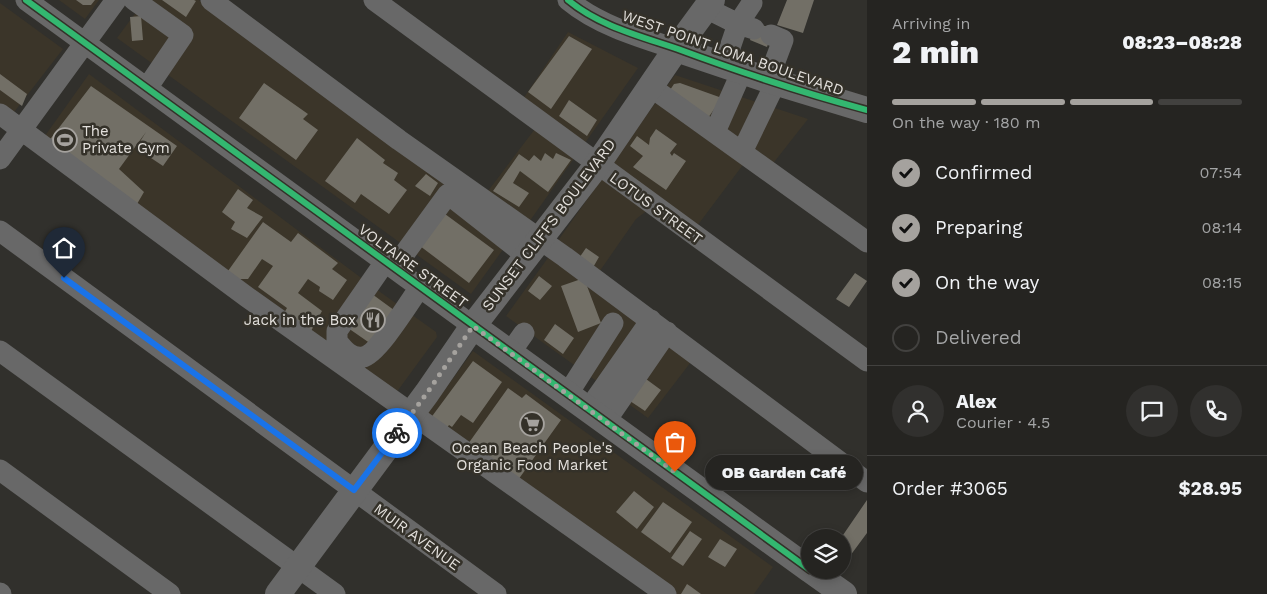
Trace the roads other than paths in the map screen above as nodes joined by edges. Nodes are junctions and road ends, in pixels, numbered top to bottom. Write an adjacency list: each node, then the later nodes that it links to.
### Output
1 (26, 0): 10 (street, VOLTAIRE STREET)
2 (116, 0): 10 (street)
3 (134, 0): 15 (street)
4 (211, 0): 25 (street)
5 (374, 0): 22 (street, LOTUS STREET)
6 (568, 0): 11 (street, WEST POINT LOMA BOULEVARD)
7 (709, 4): 9 (street); 11 (main road, SUNSET CLIFFS BOULEVARD)
8 (752, 4): 9 (street)
9 (754, 29): 12 (street); 13 (street)
10 (84, 43): 15 (street, VOLTAIRE STREET); 18 (street)
11 (676, 49): 12 (main road, WEST POINT LOMA BOULEVARD); 14 (main road, SUNSET CLIFFS BOULEVARD)
12 (733, 68): 13 (main road, WEST POINT LOMA BOULEVARD); 19 (street)
13 (772, 81): 16 (main road, WEST POINT LOMA BOULEVARD); 20 (street)
14 (650, 87): 19 (street); 22 (main road, SUNSET CLIFFS BOULEVARD)
15 (147, 88): 26 (street, VOLTAIRE STREET)
16 (867, 110)
17 (0, 114): 18 (street)
18 (22, 130): 21 (street); 34 (street)
19 (715, 132): 20 (street)
20 (742, 152): 24 (street)
21 (0, 159)
22 (597, 165): 25 (main road, SUNSET CLIFFS BOULEVARD); 32 (street, LOTUS STREET)
23 (0, 231): 38 (street, MUIR AVENUE)
24 (867, 242)
25 (543, 255): 26 (street); 29 (main road, SUNSET CLIFFS BOULEVARD); 30 (street)
26 (389, 265): 27 (street, VOLTAIRE STREET); 27 (street)
27 (420, 287): 29 (street, VOLTAIRE STREET)
28 (612, 323): 33 (street)
29 (473, 326): 33 (main road, VOLTAIRE STREET); 34 (main road, SUNSET CLIFFS BOULEVARD)
30 (659, 326): 35 (street); 37 (street)
31 (0, 351): 40 (street)
32 (867, 361)
33 (567, 394): 35 (main road, VOLTAIRE STREET)
34 (412, 413): 38 (main road, SUNSET CLIFFS BOULEVARD); 46 (street)
35 (597, 416): 39 (main road, VOLTAIRE STREET)
36 (0, 470): 42 (street)
37 (867, 482)
38 (354, 490): 40 (main road, SUNSET CLIFFS BOULEVARD); 45 (street, MUIR AVENUE)
39 (801, 563)
40 (298, 567): 43 (main road, SUNSET CLIFFS BOULEVARD); 44 (street)
41 (823, 579): 47 (main road, VOLTAIRE STREET)
42 (170, 594)
43 (278, 594)
44 (336, 594)
45 (496, 594)
46 (666, 594)
47 (844, 594)

